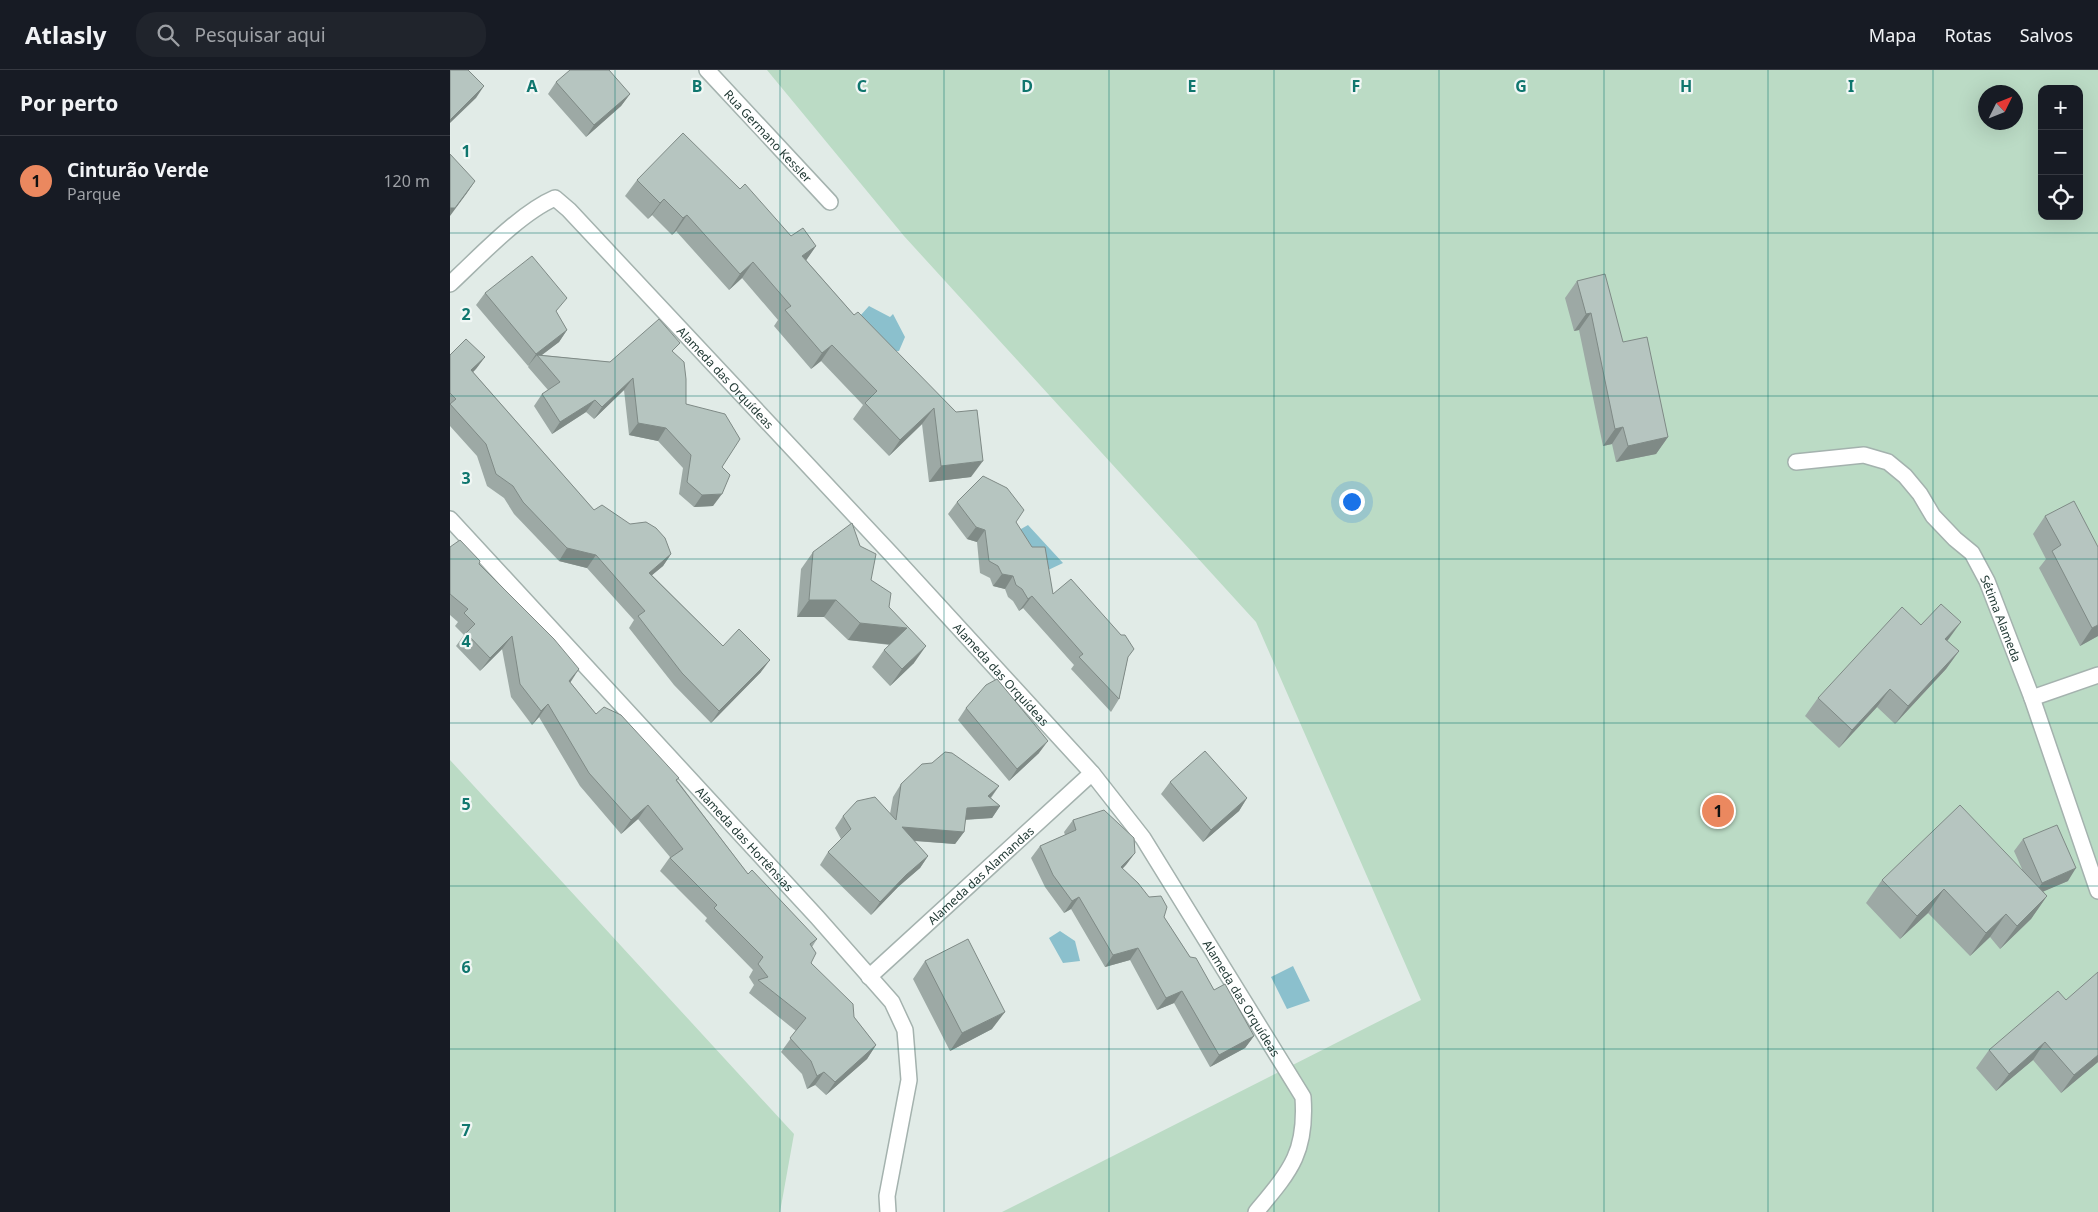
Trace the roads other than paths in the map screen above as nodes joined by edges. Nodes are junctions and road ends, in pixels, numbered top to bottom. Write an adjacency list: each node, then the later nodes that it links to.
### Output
1 (707, 70): 2 (street, Rua Germano Kessler)
2 (830, 202)
3 (450, 284): 8 (street, Alameda das Orquídeas)
4 (1796, 462): 7 (street, Sétima Alameda)
5 (450, 519): 10 (street, Alameda das Hortênsias)
6 (2098, 675): 7 (street)
7 (2032, 698): 9 (street, Sétima Alameda)
8 (1092, 773): 10 (street, Alameda das Alamandas); 12 (street, Alameda das Orquídeas)
9 (2098, 890)
10 (869, 976): 11 (street, Alameda das Hortênsias)
11 (888, 1212)
12 (1256, 1212)

